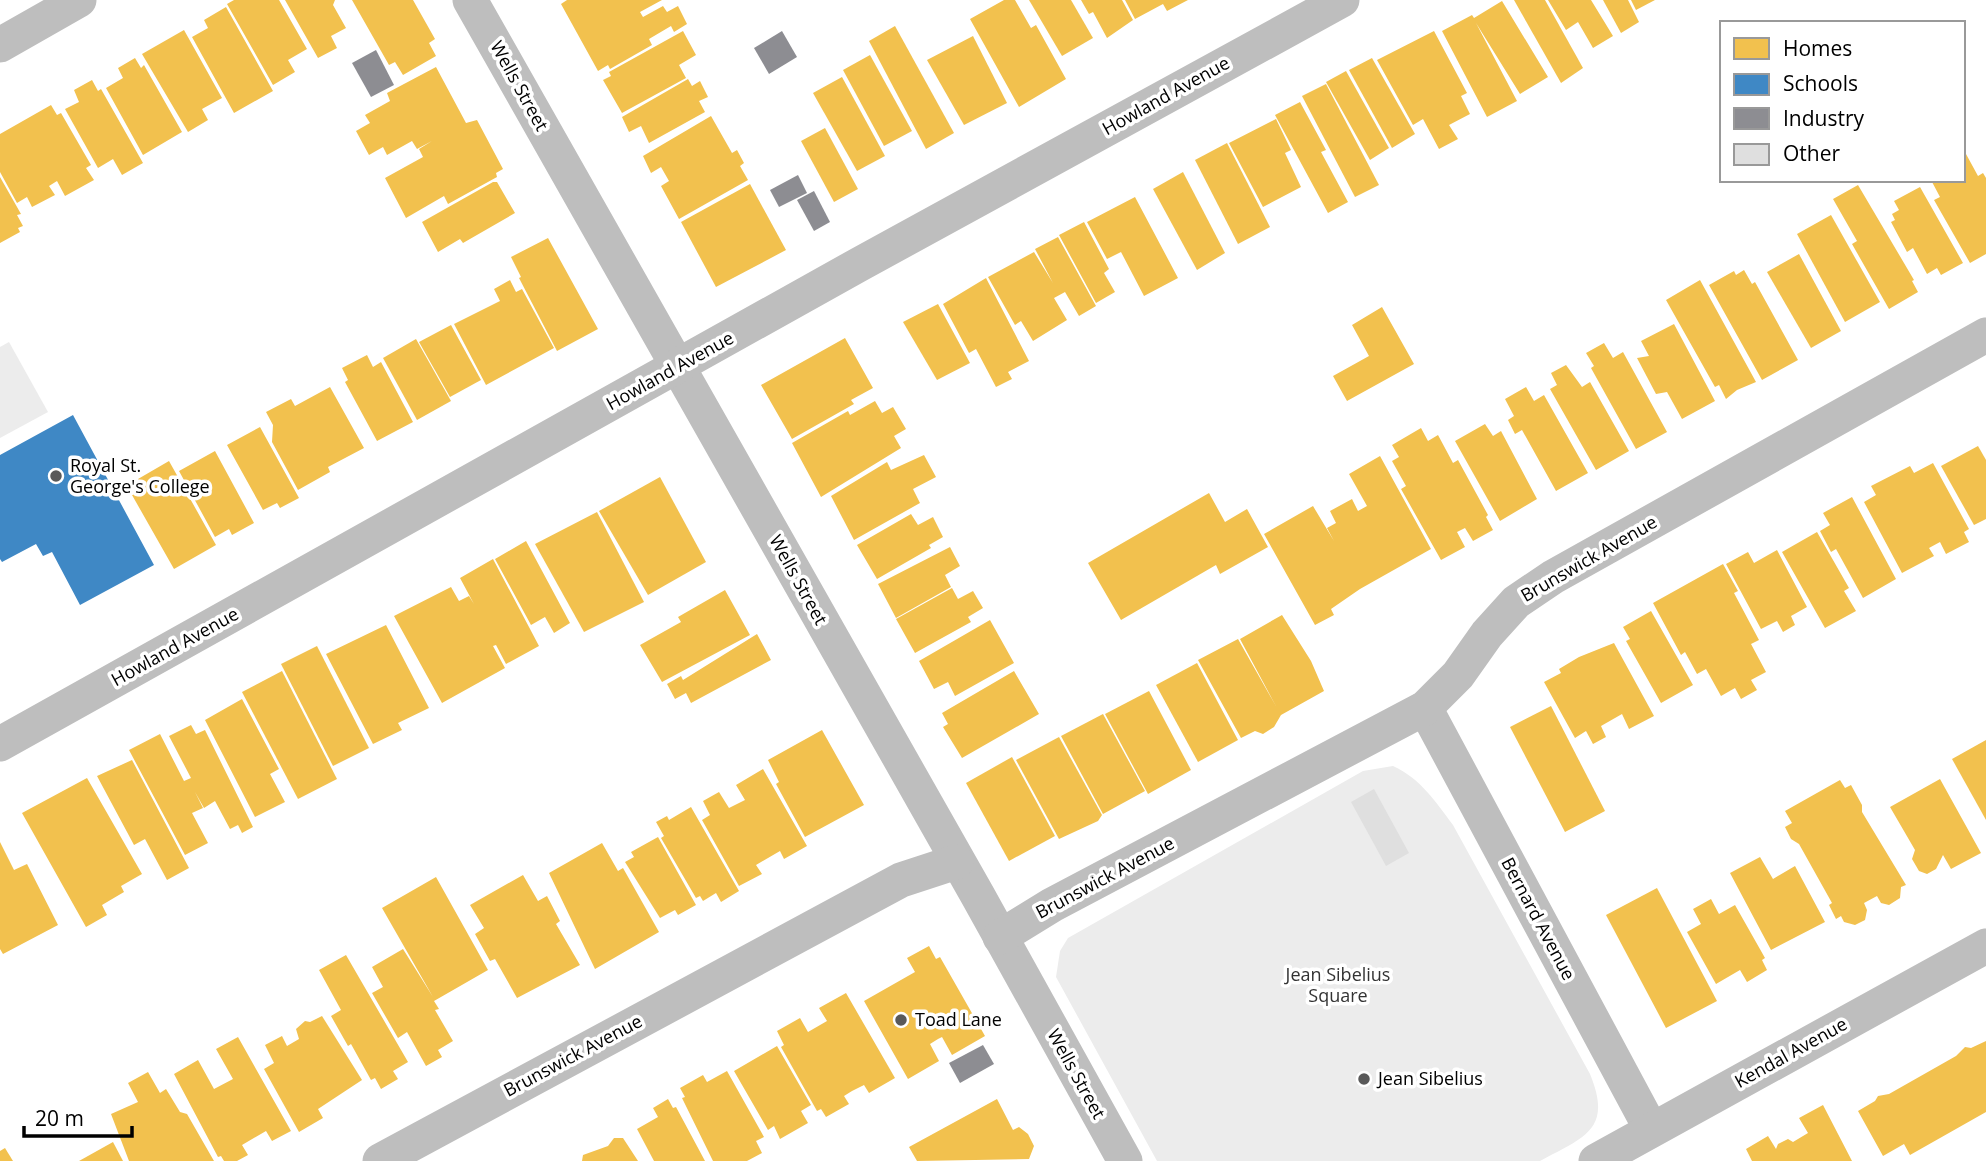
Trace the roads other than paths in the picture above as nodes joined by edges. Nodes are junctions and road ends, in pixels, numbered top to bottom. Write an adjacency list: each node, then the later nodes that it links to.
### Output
1 (79, 0): 4 (street)
2 (470, 0): 6 (street, Wells Street)
3 (1342, 0): 6 (street, Howland Avenue)
4 (0, 45)
5 (1986, 335): 7 (street, Brunswick Avenue)
6 (678, 367): 8 (street, Howland Avenue); 9 (street, Wells Street)
7 (1425, 708): 10 (street, Brunswick Avenue); 12 (street, Bernard Avenue)
8 (0, 744)
9 (956, 862): 10 (street, Wells Street); 13 (street, Brunswick Avenue)
10 (1000, 937): 14 (street, Wells Street)
11 (1986, 946): 12 (street, Kendal Avenue)
12 (1651, 1129): 15 (street, Kendal Avenue)
13 (380, 1161)
14 (1125, 1161)
15 (1596, 1161)

